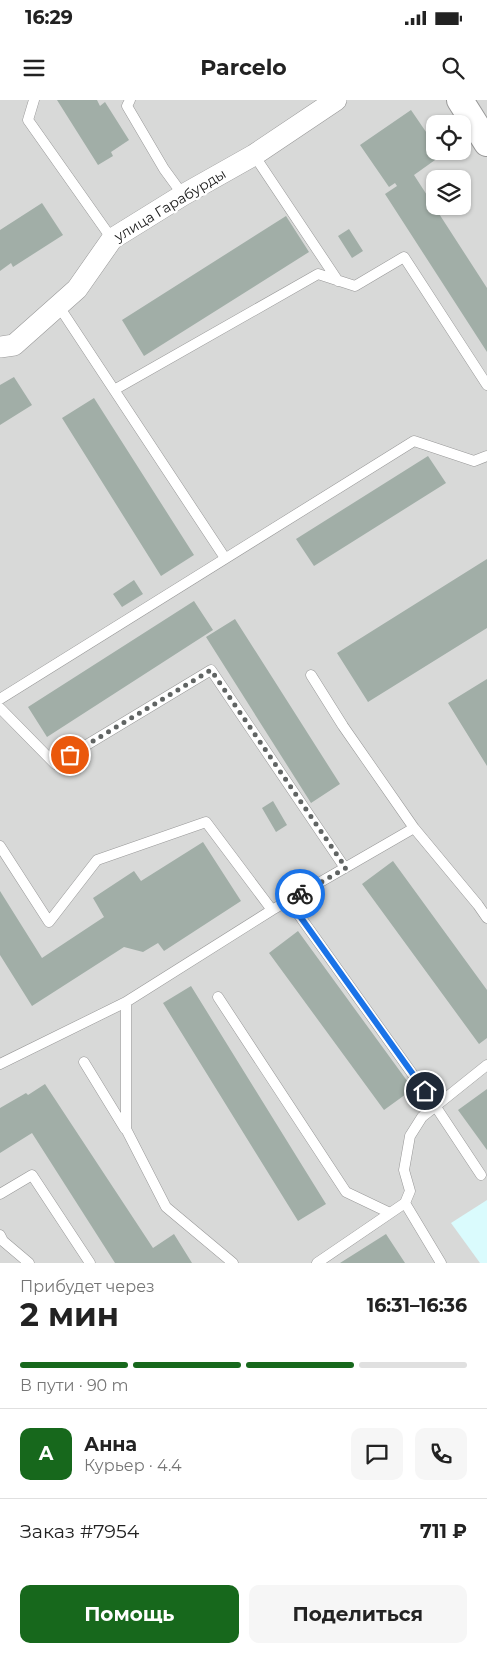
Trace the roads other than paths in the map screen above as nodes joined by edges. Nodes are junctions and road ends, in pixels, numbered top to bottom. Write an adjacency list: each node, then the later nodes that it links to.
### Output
1 (34, 100): 8 (lane)
2 (130, 100): 7 (lane)
3 (460, 100): 5 (street)
4 (328, 102): 6 (street, улица Гарабурды)
5 (487, 143)
6 (254, 155): 7 (street, улица Гарабурды); 9 (lane)
7 (183, 195): 8 (street, улица Гарабурды)
8 (112, 239): 10 (street, улица Гарабурды)
9 (338, 281): 12 (lane); 13 (lane)
10 (58, 305): 11 (street, улица Гарабурды); 13 (lane)
11 (0, 347)
12 (487, 385)
13 (114, 390): 15 (lane)
14 (487, 456): 15 (lane)
15 (225, 558): 17 (lane)
16 (311, 675): 19 (lane)
17 (0, 699)
18 (0, 708): 21 (lane)
19 (414, 828): 21 (lane); 23 (lane)
20 (0, 846): 24 (lane)
21 (346, 868): 22 (lane)
22 (289, 901): 24 (lane); 31 (lane)
23 (483, 902): 25 (lane)
24 (272, 910): 27 (lane)
25 (487, 918)
26 (218, 997): 36 (lane)
27 (126, 1002): 29 (lane); 32 (lane)
28 (84, 1062): 32 (lane)
29 (0, 1064)
30 (487, 1065): 31 (lane)
31 (436, 1107): 33 (lane); 35 (lane)
32 (126, 1130): 40 (lane)
33 (481, 1175)
34 (0, 1194): 39 (lane)
35 (405, 1203): 36 (lane); 42 (lane)
36 (390, 1213): 41 (lane)
37 (0, 1235): 38 (lane)
38 (28, 1263)
39 (90, 1263)
40 (233, 1263)
41 (317, 1263)
42 (441, 1263)

